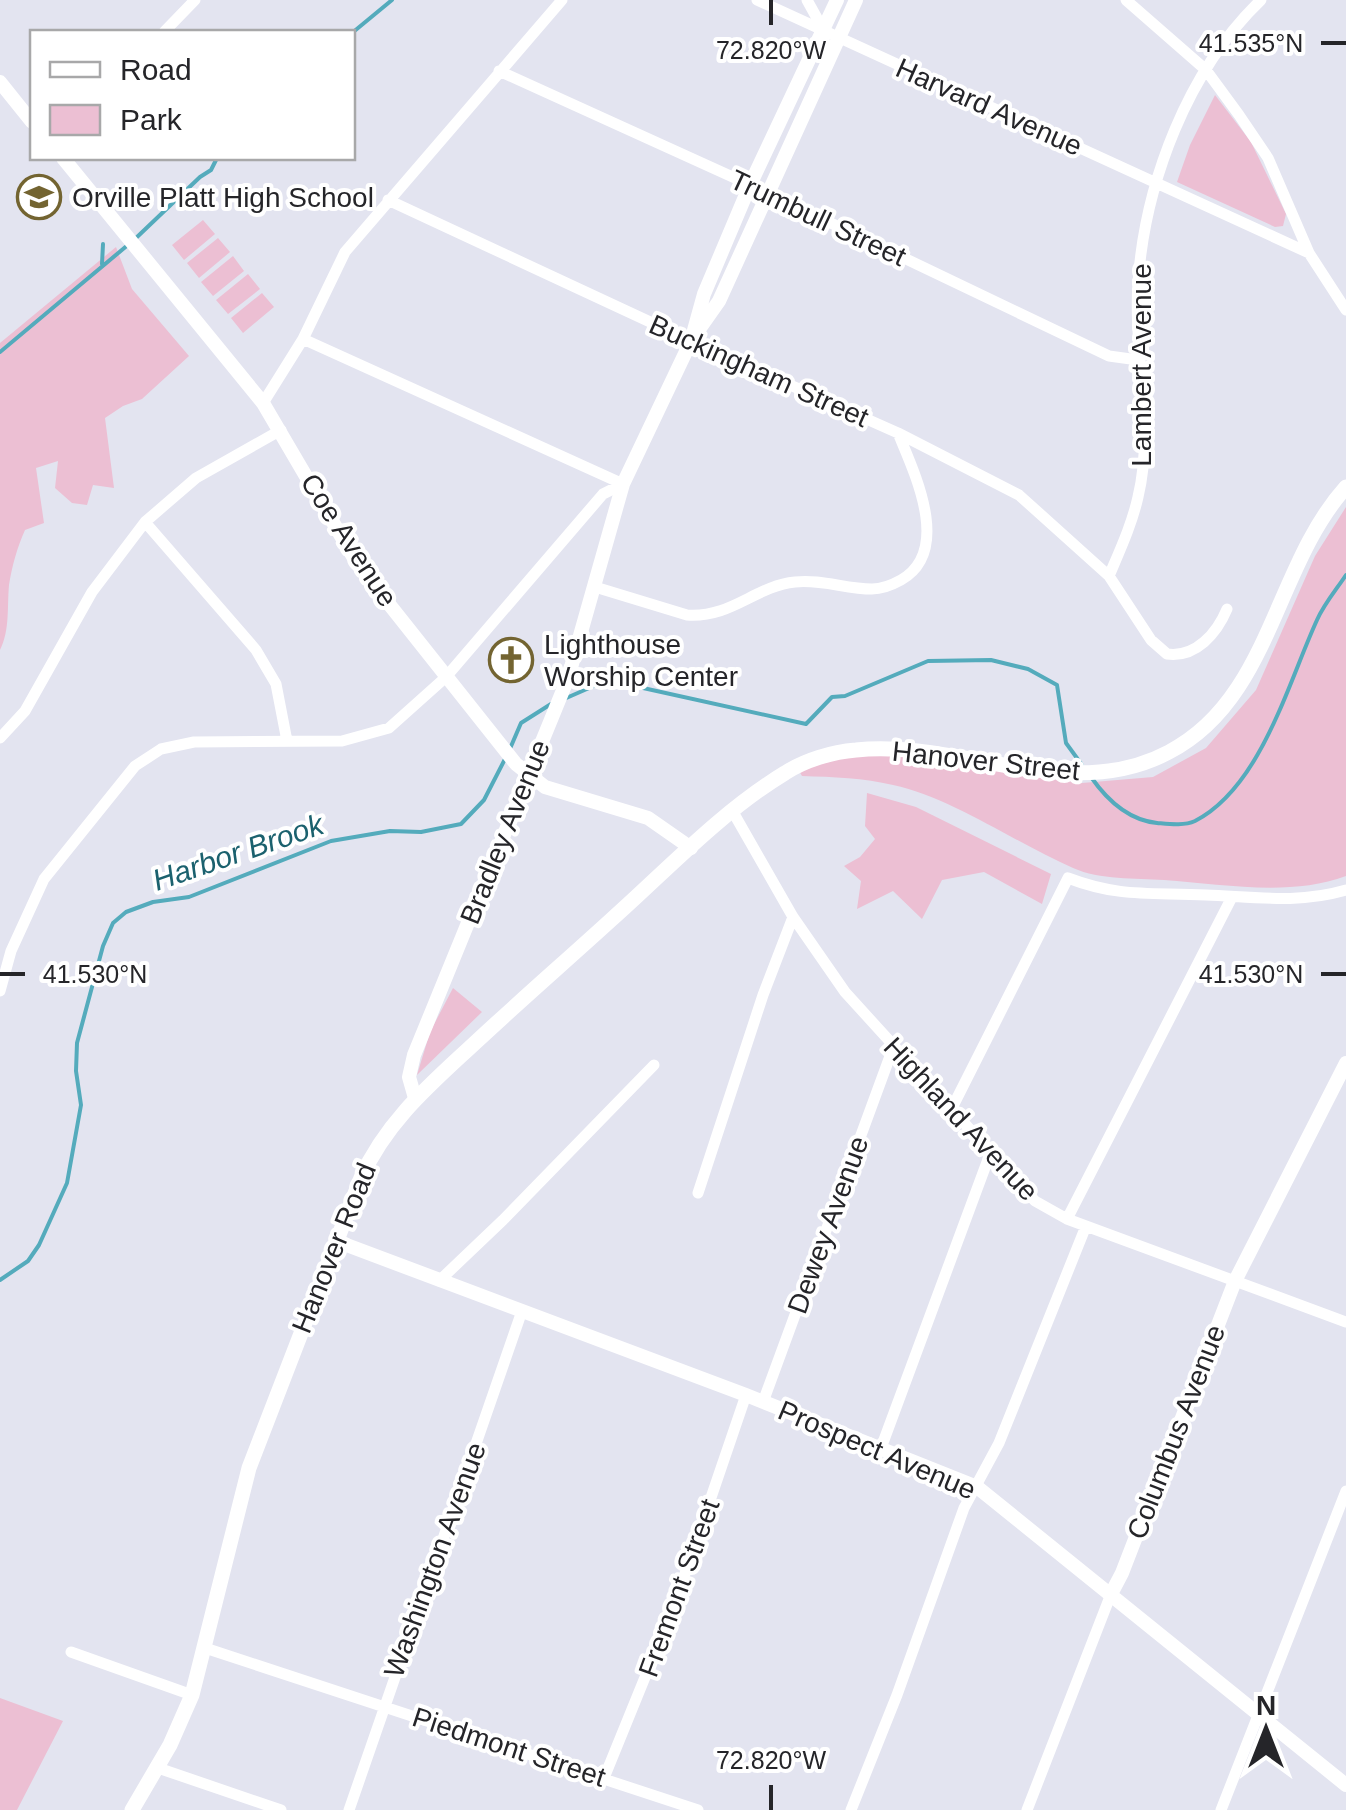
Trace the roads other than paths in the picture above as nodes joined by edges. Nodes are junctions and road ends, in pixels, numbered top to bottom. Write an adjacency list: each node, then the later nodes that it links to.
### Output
1 (195, 0): 10 (street)
2 (562, 0): 13 (street)
3 (757, 0): 9 (street, Harvard Avenue)
4 (807, 0): 9 (street, Harvard Avenue)
5 (837, 0): 9 (street, Bradley Avenue)
6 (856, 0): 11 (street, Bradley Avenue)
7 (1126, 0): 12 (street)
8 (1261, 0): 12 (street, Lambert Avenue)
9 (823, 28): 11 (street, Harvard Avenue); 18 (street, Bradley Avenue)
10 (166, 30)
11 (838, 38): 17 (street, Harvard Avenue); 19 (street, Bradley Avenue)
12 (1206, 70): 17 (street, Lambert Avenue); 21 (street)
13 (499, 71): 18 (street, Trumbull Street); 20 (street)
14 (0, 82): 15 (street)
15 (30, 120)
16 (64, 160): 26 (street, Coe Avenue)
17 (1156, 183): 21 (street, Harvard Avenue); 25 (street, Lambert Avenue)
18 (750, 186): 19 (street, Trumbull Street); 24 (street, Bradley Avenue)
19 (768, 194): 24 (street, Bradley Avenue); 25 (street, Trumbull Street)
20 (388, 200): 23 (street); 24 (street, Buckingham Street)
21 (1308, 253): 22 (street)
22 (1346, 310)
23 (304, 340): 26 (street); 29 (street)
24 (691, 341): 28 (street, Buckingham Street); 29 (street, Bradley Avenue)
25 (1138, 360): 32 (street, Lambert Avenue)
26 (263, 403): 27 (street, Coe Avenue)
27 (281, 430): 31 (street); 35 (street, Coe Avenue)
28 (898, 433): 32 (street, Buckingham Street); 33 (street)
29 (623, 484): 33 (street, Bradley Avenue); 35 (street)
30 (1346, 487): 39 (main road, Hanover Street)
31 (145, 522): 36 (street); 37 (street)
32 (1109, 576): 34 (street, Buckingham Street)
33 (595, 587): 38 (street, Bradley Avenue)
34 (1227, 609)
35 (446, 677): 37 (street); 38 (street, Coe Avenue)
36 (0, 738)
37 (287, 741): 44 (street)
38 (528, 776): 40 (street, Coe Avenue); 49 (street, Bradley Avenue)
39 (733, 812): 40 (main road, Hanover Road); 43 (street, Highland Avenue)
40 (692, 848): 49 (main road, Hanover Road)
41 (1346, 890): 42 (street)
42 (1232, 896): 50 (street); 53 (street)
43 (793, 918): 46 (street, Highland Avenue); 52 (street)
44 (5, 951): 45 (street)
45 (0, 991)
46 (893, 1048): 50 (street, Highland Avenue); 61 (street, Dewey Avenue)
47 (1346, 1063): 57 (street, Columbus Avenue)
48 (654, 1065): 56 (street)
49 (416, 1098): 55 (main road, Hanover Road)
50 (950, 1110): 51 (street, Highland Avenue)
51 (990, 1154): 53 (street, Highland Avenue); 62 (street)
52 (698, 1192)
53 (1067, 1219): 54 (street, Highland Avenue)
54 (1086, 1226): 57 (street, Highland Avenue); 63 (street)
55 (336, 1241): 56 (street, Prospect Avenue); 66 (main road, Hanover Road)
56 (439, 1280): 58 (street, Prospect Avenue)
57 (1236, 1281): 59 (street, Highland Avenue); 65 (street, Columbus Avenue)
58 (522, 1311): 60 (street, Prospect Avenue); 69 (street, Washington Avenue)
59 (1346, 1322)
60 (746, 1395): 61 (street, Prospect Avenue); 72 (street, Fremont Street)
61 (763, 1402): 62 (street, Prospect Avenue)
62 (881, 1448): 63 (street, Prospect Avenue)
63 (977, 1487): 65 (street, Prospect Avenue); 78 (street)
64 (1346, 1491): 70 (street)
65 (1110, 1594): 70 (street, Prospect Avenue); 79 (street, Columbus Avenue)
66 (205, 1648): 68 (main road, Hanover Road); 69 (street, Piedmont Street)
67 (71, 1652): 68 (street)
68 (192, 1695): 71 (main road, Hanover Road)
69 (383, 1705): 72 (street, Piedmont Street); 76 (street, Washington Avenue)
70 (1259, 1713): 73 (street, Prospect Avenue); 80 (street)
71 (158, 1768): 74 (main road, Hanover Road); 75 (street)
72 (604, 1778): 77 (street, Piedmont Street)
73 (1346, 1786)
74 (132, 1810)
75 (281, 1810)
76 (349, 1810)
77 (698, 1810)
78 (850, 1810)
79 (1028, 1810)
80 (1221, 1810)

